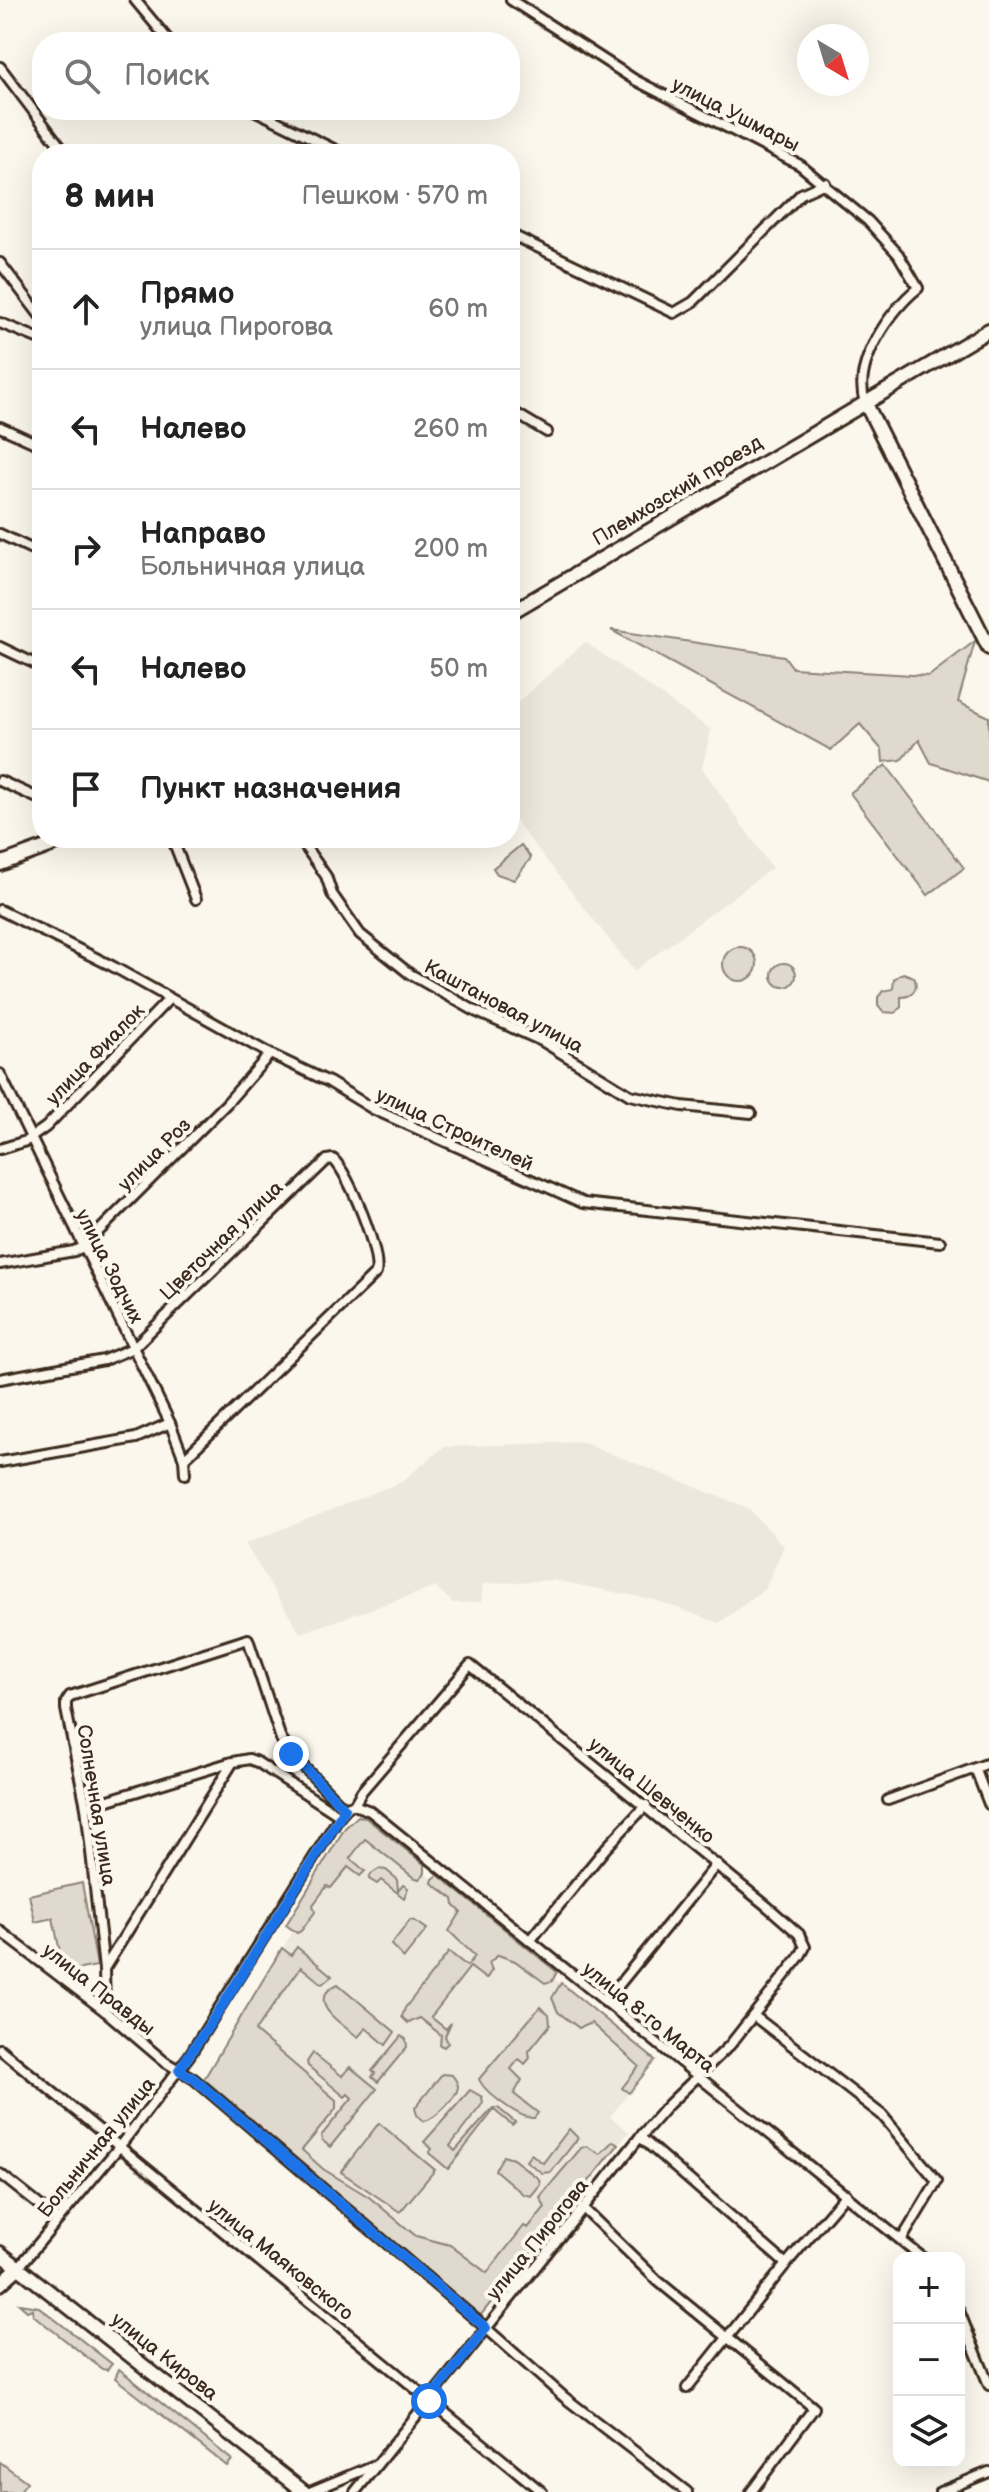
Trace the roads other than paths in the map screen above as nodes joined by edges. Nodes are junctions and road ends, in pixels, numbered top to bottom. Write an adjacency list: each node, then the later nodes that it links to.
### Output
1 (135, 0): 3 (street)
2 (511, 0): 10 (street, улица Ушмары)
3 (162, 32)
4 (0, 67): 5 (street)
5 (32, 109)
6 (40, 120): 8 (street)
7 (274, 120): 9 (street)
8 (58, 144)
9 (324, 144)
10 (825, 183): 11 (street); 17 (street, улица Ушмары)
11 (520, 239)
12 (0, 263): 13 (street)
13 (32, 305)
14 (0, 323): 16 (street)
15 (989, 330): 17 (main road, Племхозский проезд)
16 (32, 336)
17 (865, 402): 24 (main road, Племхозский проезд); 26 (main road)
18 (520, 416): 20 (street)
19 (0, 427): 21 (street)
20 (547, 432)
21 (32, 441)
22 (0, 534): 23 (street)
23 (32, 549)
24 (520, 607)
25 (0, 647): 27 (street)
26 (989, 648)
27 (32, 662)
28 (0, 781): 29 (street)
29 (32, 795)
30 (44, 848): 33 (main road)
31 (176, 848): 34 (street)
32 (306, 848): 39 (street, Каштановая улица)
33 (0, 864)
34 (196, 899)
35 (0, 910): 36 (street, улица Строителей)
36 (169, 999): 37 (street, улица Строителей); 40 (street, улица Фиалок)
37 (270, 1054): 42 (street, улица Строителей); 43 (street, улица Роз)
38 (0, 1074): 40 (street, улица Зодчих)
39 (751, 1113)
40 (30, 1139): 41 (street, улица Фиалок); 43 (street, улица Зодчих)
41 (0, 1149)
42 (940, 1242)
43 (83, 1247): 44 (street); 45 (street, улица Зодчих)
44 (0, 1264)
45 (133, 1348): 46 (street, Цветочная улица); 47 (street, улица Зодчих); 48 (street, Цветочная улица)
46 (0, 1379)
47 (170, 1423): 48 (street, улица Зодчих); 49 (street)
48 (184, 1459): 50 (street, улица Зодчих)
49 (0, 1462)
50 (185, 1474)
51 (470, 1665): 57 (street, улица Шевченко); 59 (street, Больничная улица)
52 (233, 1762): 58 (street); 59 (street); 64 (street)
53 (989, 1763): 54 (street)
54 (975, 1768): 55 (street); 56 (street)
55 (888, 1800)
56 (989, 1804)
57 (646, 1805): 60 (street, улица Шевченко); 62 (street)
58 (86, 1807): 59 (street, Солнечная улица); 64 (street, Солнечная улица)
59 (346, 1810): 62 (street, улица 8-го Марта); 69 (street, Больничная улица)
60 (717, 1864): 63 (street, улица Шевченко); 65 (street)
61 (0, 1931): 66 (street, улица Правды)
62 (530, 1941): 65 (street, улица 8-го Марта)
63 (805, 1947): 67 (street, улица Пирогова)
64 (104, 1969): 66 (street, Солнечная улица)
65 (605, 2002): 70 (street, улица 8-го Марта)
66 (105, 2011): 69 (street, улица Правды)
67 (754, 2016): 70 (street, улица Пирогова); 77 (street)
68 (0, 2049): 72 (street, улица Маяковского)
69 (179, 2070): 72 (street, Больничная улица); 84 (street, улица Правды)
70 (699, 2077): 71 (street, улица Пирогова); 74 (street, улица 8-го Марта)
71 (640, 2137): 75 (street, улица Пирогова); 80 (street)
72 (119, 2147): 76 (street, Больничная улица); 88 (street, улица Маяковского)
73 (0, 2174): 76 (street)
74 (846, 2194): 77 (street, улица 8-го Марта); 80 (street)
75 (583, 2208): 84 (street, улица Пирогова); 85 (street)
76 (58, 2220): 81 (street, Больничная улица)
77 (902, 2239): 78 (street, улица 8-го Марта)
78 (916, 2252)
79 (0, 2253): 81 (main road, улица Кирова)
80 (786, 2264): 85 (street)
81 (18, 2268): 82 (main road); 91 (main road, улица Кирова)
82 (0, 2284)
83 (964, 2324): 86 (street)
84 (486, 2328): 88 (street, улица Пирогова); 95 (street, улица Правды)
85 (727, 2338): 87 (street); 96 (street)
86 (989, 2385)
87 (687, 2388)
88 (429, 2401): 89 (street, улица Пирогова); 94 (street, улица Маяковского)
89 (376, 2465): 92 (street, улица Пирогова); 93 (street, улица Пирогова)
90 (989, 2472): 97 (street)
91 (304, 2492)
92 (310, 2492)
93 (355, 2492)
94 (542, 2492)
95 (687, 2492)
96 (751, 2492)
97 (940, 2492)

